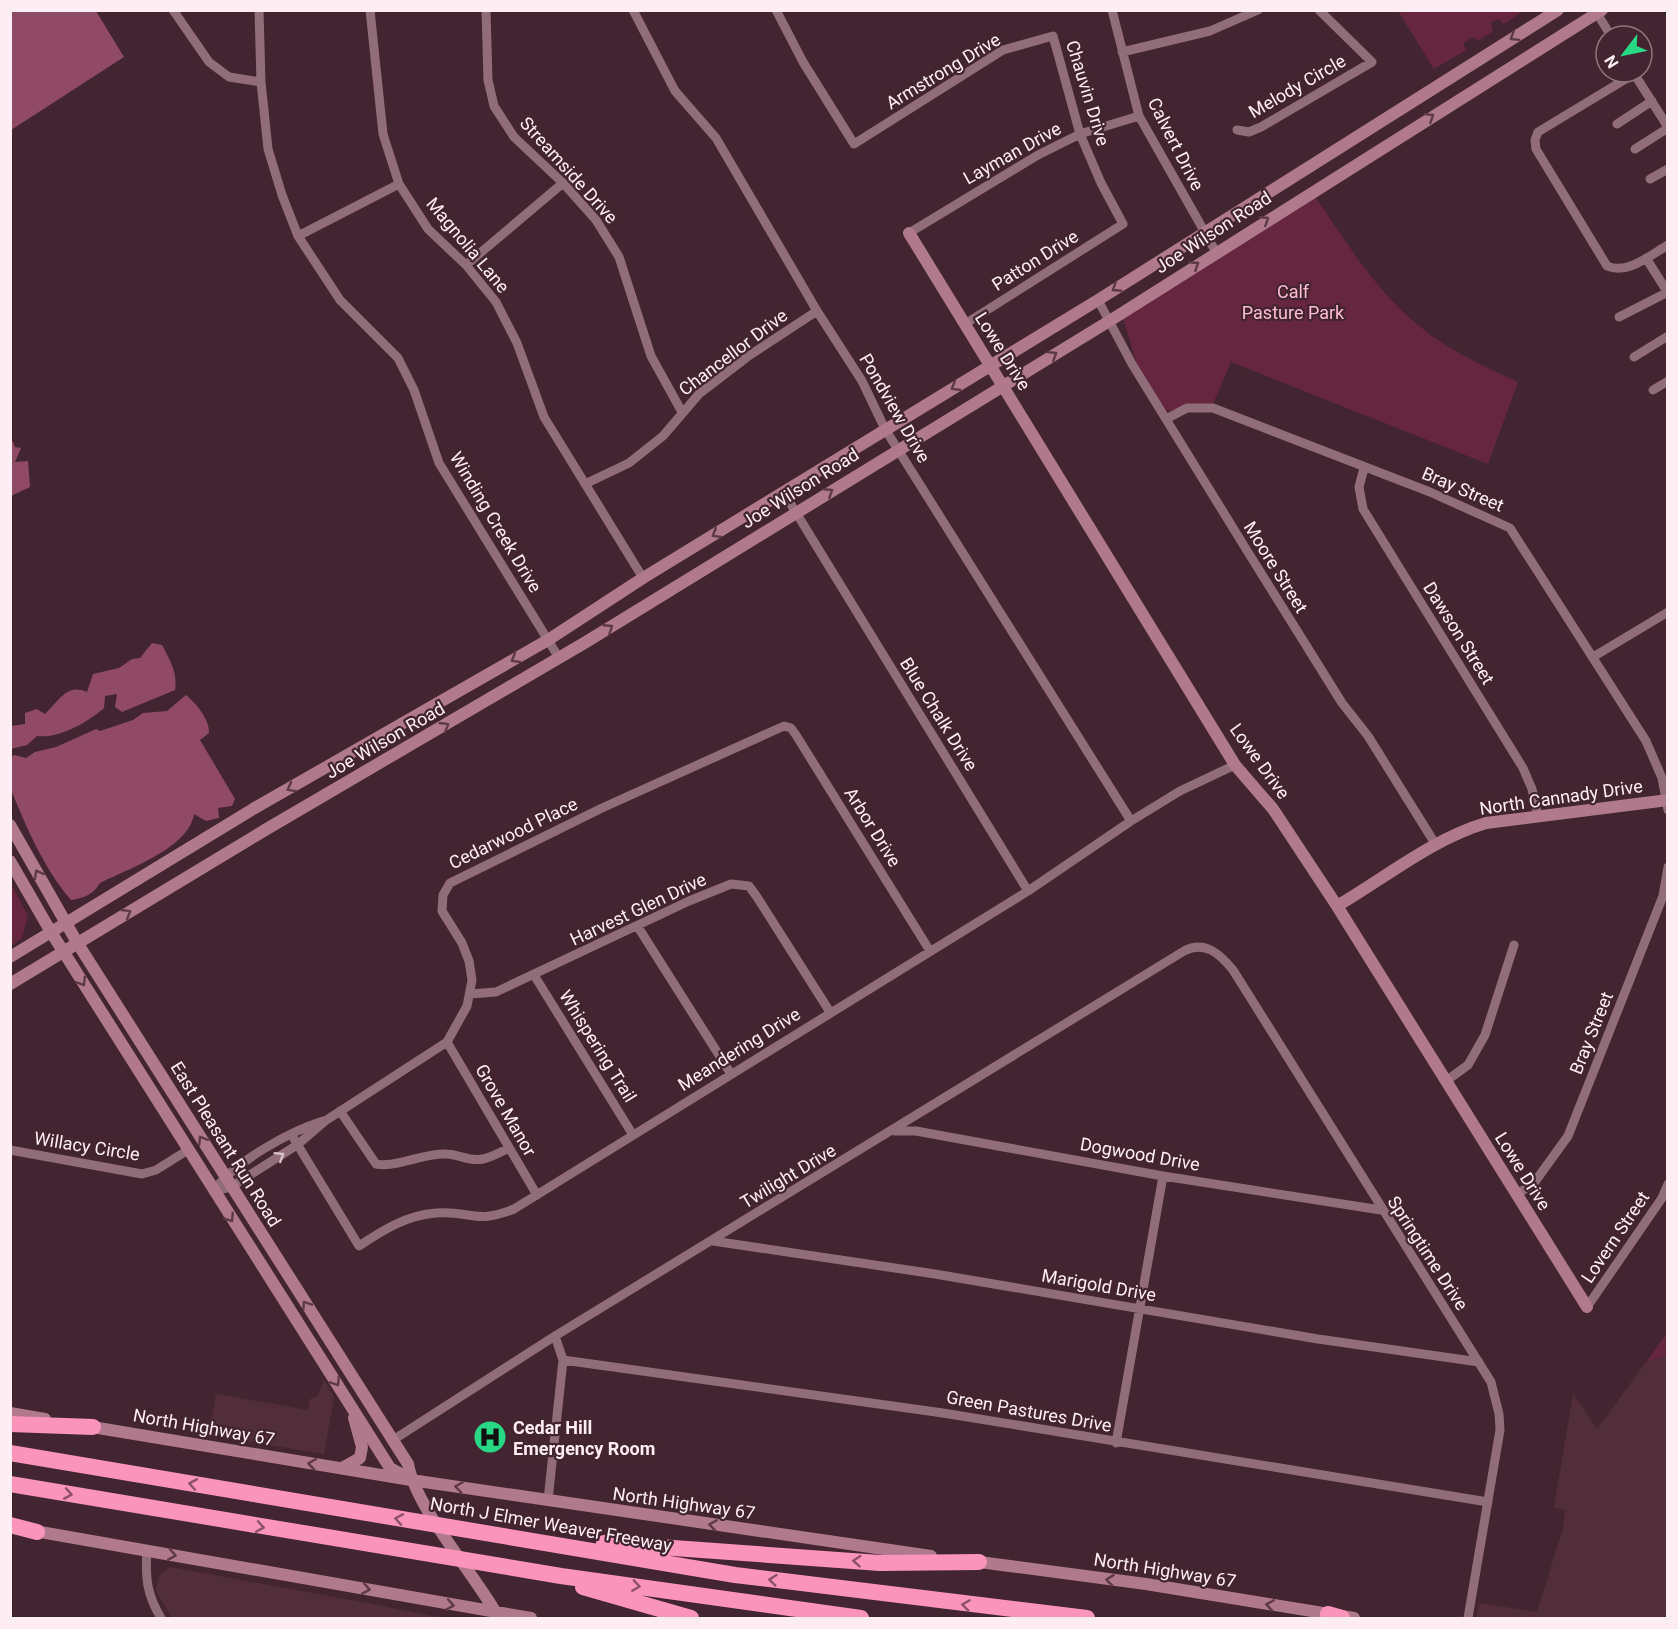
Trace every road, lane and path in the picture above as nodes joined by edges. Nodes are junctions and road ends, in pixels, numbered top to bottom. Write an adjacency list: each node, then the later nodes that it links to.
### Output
1 (173, 10): 14 (street)
2 (259, 10): 14 (street, Winding Creek Drive)
3 (370, 10): 27 (street, Magnolia Lane)
4 (486, 10): 26 (street, Streamside Drive)
5 (633, 10): 38 (street, Pondview Drive)
6 (776, 10): 12 (street, Armstrong Drive)
7 (1112, 10): 13 (street, Calvert Drive)
8 (1258, 10): 13 (street)
9 (1318, 10): 21 (street, Melody Circle)
10 (1558, 10): 29 (main road, Joe Wilson Road, one-way to 29)
11 (1598, 12): 33 (main road, Joe Wilson Road, one-way to 11)
12 (1053, 36): 22 (street, Chauvin Drive)
13 (1122, 52): 18 (street, Calvert Drive)
14 (261, 82): 31 (street, Winding Creek Drive)
15 (1616, 84): 34 (street)
16 (1641, 84): 17 (street)
17 (1652, 102): 19 (street); 20 (street)
18 (1139, 116): 22 (street, Layman Drive); 29 (street, Calvert Drive)
19 (1617, 124)
20 (1668, 128): 23 (street)
21 (1236, 130)
22 (1080, 134): 28 (street, Chauvin Drive); 30 (street, Layman Drive)
23 (1635, 149)
24 (1668, 169): 25 (street)
25 (1650, 179)
26 (563, 183): 35 (street); 48 (street, Streamside Drive)
27 (399, 184): 31 (street); 35 (street, Magnolia Lane)
28 (1123, 224): 41 (street, Patton Drive)
29 (1204, 232): 33 (street, Calvert Drive); 37 (main road, Joe Wilson Road, one-way to 37)
30 (909, 233): 41 (main road, Lowe Drive)
31 (298, 236): 58 (street, Winding Creek Drive)
32 (1668, 245): 34 (street)
33 (1216, 252): 40 (main road, Joe Wilson Road, one-way to 33)
34 (1646, 258): 36 (street)
35 (466, 265): 53 (street, Magnolia Lane)
36 (1667, 293): 39 (street)
37 (1098, 300): 40 (street, Moore Street); 44 (main road, Joe Wilson Road)
38 (817, 311): 48 (street, Chancellor Drive); 50 (street, Pondview Drive)
39 (1619, 317)
40 (1110, 320): 46 (main road, Joe Wilson Road, one-way to 40); 49 (street, Moore Street)
41 (965, 324): 44 (main road, Lowe Drive)
42 (1668, 336): 43 (street)
43 (1634, 357)
44 (991, 366): 46 (main road, Lowe Drive); 50 (main road, Joe Wilson Road, one-way to 50)
45 (1668, 381): 47 (street)
46 (1004, 386): 51 (main road, Joe Wilson Road); 62 (main road, Lowe Drive)
47 (1653, 390)
48 (682, 412): 53 (street, Chancellor Drive)
49 (1166, 419): 52 (street, Bray Street); 68 (street, Moore Street)
50 (885, 429): 51 (street, Pondview Drive); 54 (main road, Joe Wilson Road)
51 (897, 449): 55 (main road, Joe Wilson Road, one-way to 51); 66 (street, Pondview Drive)
52 (1364, 468): 60 (street, Bray Street); 65 (street, Dawson Street)
53 (585, 484): 56 (street, Magnolia Lane)
54 (784, 493): 55 (street, Blue Chalk Drive); 56 (main road, Joe Wilson Road, one-way to 56)
55 (796, 513): 59 (main road, Joe Wilson Road, one-way to 55); 71 (street, Blue Chalk Drive)
56 (643, 578): 58 (main road, Joe Wilson Road)
57 (1668, 612): 60 (street)
58 (548, 640): 59 (street, Winding Creek Drive); 73 (main road, Joe Wilson Road, one-way to 73)
59 (559, 657): 76 (main road, Joe Wilson Road, one-way to 59)
60 (1593, 657): 63 (street, Bray Street)
61 (784, 726): 79 (street, Arbor Drive); 84 (street, Cedarwood Place)
62 (1235, 765): 66 (street, Meandering Drive); 72 (main road, Lowe Drive)
63 (1667, 800): 64 (street, Bray Street); 65 (main road, North Cannady Drive)
64 (1668, 810)
65 (1538, 816): 68 (main road, North Cannady Drive)
66 (1131, 821): 71 (street, Meandering Drive)
67 (10, 825): 73 (main road, East Pleasant Run Road, one-way to 67)
68 (1436, 845): 72 (main road, North Cannady Drive)
69 (10, 861): 75 (main road, East Pleasant Run Road)
70 (1668, 867): 103 (street, Bray Street)
71 (1028, 891): 79 (street, Meandering Drive)
72 (1337, 906): 88 (main road, Lowe Drive)
73 (66, 923): 75 (main road, Joe Wilson Road); 76 (main road, East Pleasant Run Road)
74 (639, 927): 82 (street, Harvest Glen Drive); 85 (street, Harvest Glen Drive); 87 (street)
75 (51, 932): 80 (main road, East Pleasant Run Road); 81 (main road, Joe Wilson Road)
76 (78, 944): 80 (main road, Joe Wilson Road); 99 (main road, East Pleasant Run Road, one-way to 76)
77 (1514, 945): 88 (street)
78 (1202, 947): 91 (street, Twilight Drive); 104 (street, Springtime Drive)
79 (930, 951): 85 (street, Meandering Drive)
80 (64, 952): 83 (main road, Joe Wilson Road); 97 (main road, East Pleasant Run Road, one-way to 97)
81 (10, 957)
82 (534, 975): 84 (street, Harvest Glen Drive); 93 (street, Whispering Trail)
83 (10, 984)
84 (470, 994): 86 (street, Cedarwood Place)
85 (830, 1012): 87 (street, Meandering Drive)
86 (447, 1042): 89 (street, Cedarwood Place); 95 (street, Grove Manor)
87 (731, 1074): 93 (street, Meandering Drive)
88 (1446, 1081): 103 (main road, Lowe Drive)
89 (340, 1111): 90 (street, Cedarwood Place); 95 (street)
90 (325, 1121): 92 (street, Cedarwood Place); 94 (street, Cedarwood Place)
91 (893, 1131): 98 (street, Dogwood Drive); 105 (street, Twilight Drive)
92 (291, 1134): 94 (street, Meandering Drive); 99 (street, Cedarwood Place)
93 (633, 1135): 102 (street, Meandering Drive)
94 (297, 1145): 99 (street, Cedarwood Place, one-way to 94); 102 (street, Meandering Drive)
95 (510, 1148): 102 (street, Grove Manor)
96 (10, 1150): 97 (street, Willacy Circle)
97 (188, 1150): 101 (main road, East Pleasant Run Road)
98 (1163, 1176): 104 (street, Dogwood Drive); 107 (street)
99 (228, 1182): 101 (street); 115 (main road, East Pleasant Run Road, one-way to 99)
100 (1668, 1184): 106 (street, Lovern Street)
101 (213, 1191): 111 (main road, East Pleasant Run Road, one-way to 111)
102 (537, 1195)
103 (1516, 1195): 106 (main road, Lowe Drive)
104 (1381, 1210): 110 (street, Springtime Drive)
105 (713, 1241): 107 (street, Marigold Drive); 108 (street, Twilight Drive)
106 (1587, 1307)
107 (1139, 1310): 110 (street, Marigold Drive); 116 (street)
108 (555, 1336): 109 (street); 115 (street, Twilight Drive)
109 (563, 1360): 116 (street, Green Pastures Drive); 121 (street)
110 (1479, 1362): 122 (street, Springtime Drive)
111 (350, 1405): 118 (main road); 119 (main road, East Pleasant Run Road)
112 (10, 1413): 114 (main road, North Highway 67)
113 (10, 1424): 114 (highway)
114 (93, 1427): 118 (main road, North Highway 67, one-way to 114)
115 (393, 1440): 119 (main road, East Pleasant Run Road)
116 (1116, 1443): 122 (street, Green Pastures Drive)
117 (10, 1453): 125 (highway, North J Elmer Weaver Freeway, one-way to 117)
118 (342, 1468): 119 (main road, North Highway 67)
119 (411, 1480): 121 (main road, North Highway 67, one-way to 119); 130 (main road, East Pleasant Run Road)
120 (10, 1484): 128 (highway, one-way to 128)
121 (548, 1500): 127 (main road, North Highway 67, one-way to 121)
122 (1488, 1502): 137 (street, Springtime Drive)
123 (10, 1526): 124 (highway)
124 (37, 1532): 126 (main road)
125 (498, 1535): 127 (highway, one-way to 125); 135 (highway, North J Elmer Weaver Freeway, one-way to 125)
126 (147, 1550): 130 (main road, one-way to 130); 131 (street)
127 (979, 1562): 129 (main road, North Highway 67, one-way to 127)
128 (516, 1568): 133 (highway); 134 (highway, one-way to 134)
129 (1335, 1616): 136 (main road, North Highway 67)
130 (499, 1617): 132 (main road)
131 (161, 1618)
132 (531, 1618)
133 (691, 1618)
134 (861, 1618)
135 (1087, 1618)
136 (1354, 1618)
137 (1468, 1618)

